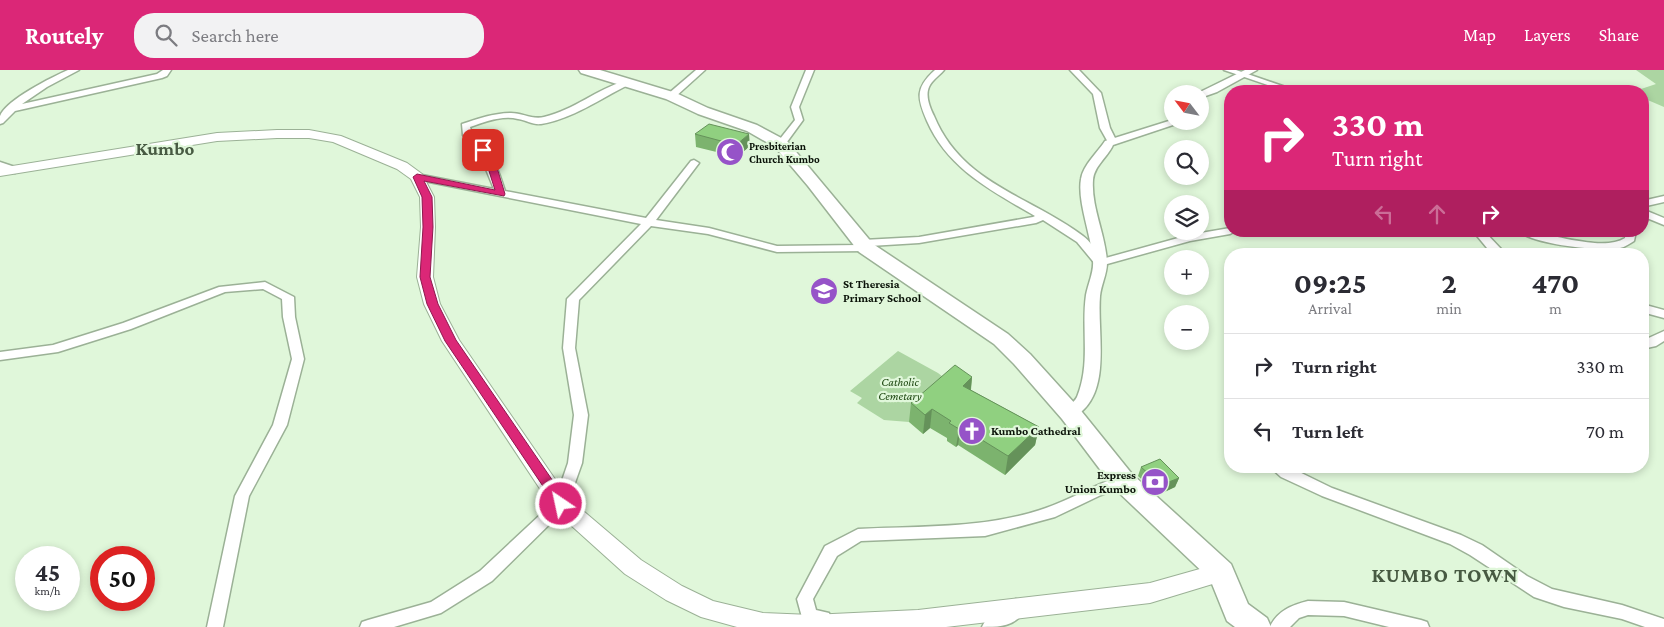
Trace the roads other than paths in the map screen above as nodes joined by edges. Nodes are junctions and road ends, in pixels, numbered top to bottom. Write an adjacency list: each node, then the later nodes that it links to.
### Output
1 (75, 70): 15 (street)
2 (167, 70): 15 (street)
3 (586, 70): 11 (highway)
4 (701, 70): 14 (street)
5 (810, 70): 19 (street)
6 (940, 70): 26 (street)
7 (1074, 70): 18 (street)
8 (1228, 70): 10 (street)
9 (1252, 70): 10 (street)
10 (1242, 76): 12 (street); 13 (street)
11 (625, 83): 14 (highway); 23 (street)
12 (1273, 85)
13 (1209, 91)
14 (671, 96): 19 (highway)
15 (10, 109): 16 (street)
16 (0, 121)
17 (1164, 126): 18 (street)
18 (1112, 142): 36 (street)
19 (781, 144): 34 (highway)
20 (694, 163): 28 (street)
21 (5, 169): 22 (main road)
22 (417, 177): 23 (street); 45 (main road)
23 (501, 194): 28 (street)
24 (1664, 199): 25 (street)
25 (1649, 202)
26 (1043, 215): 34 (street); 36 (street)
27 (1649, 215): 29 (street)
28 (649, 222): 34 (street); 45 (street)
29 (1664, 222)
30 (1224, 232): 36 (street)
31 (1484, 237): 35 (street)
32 (1547, 237): 33 (street)
33 (1630, 237)
34 (864, 245): 42 (highway)
35 (1494, 248)
36 (1100, 263): 42 (street)
37 (1649, 310): 38 (street)
38 (1664, 314)
39 (1664, 335): 40 (street)
40 (1649, 344)
41 (0, 356): 49 (street)
42 (1070, 413): 44 (highway)
43 (1289, 473): 55 (street)
44 (1123, 481): 46 (highway); 48 (street)
45 (561, 504): 48 (main road); 50 (street)
46 (1221, 572): 47 (main road); 52 (highway)
47 (1016, 608): 48 (main road); 51 (street)
48 (853, 622)
49 (215, 627)
50 (368, 627)
51 (992, 627)
52 (1257, 627)
53 (1278, 627): 54 (street)
54 (1422, 627)
55 (1663, 627)

